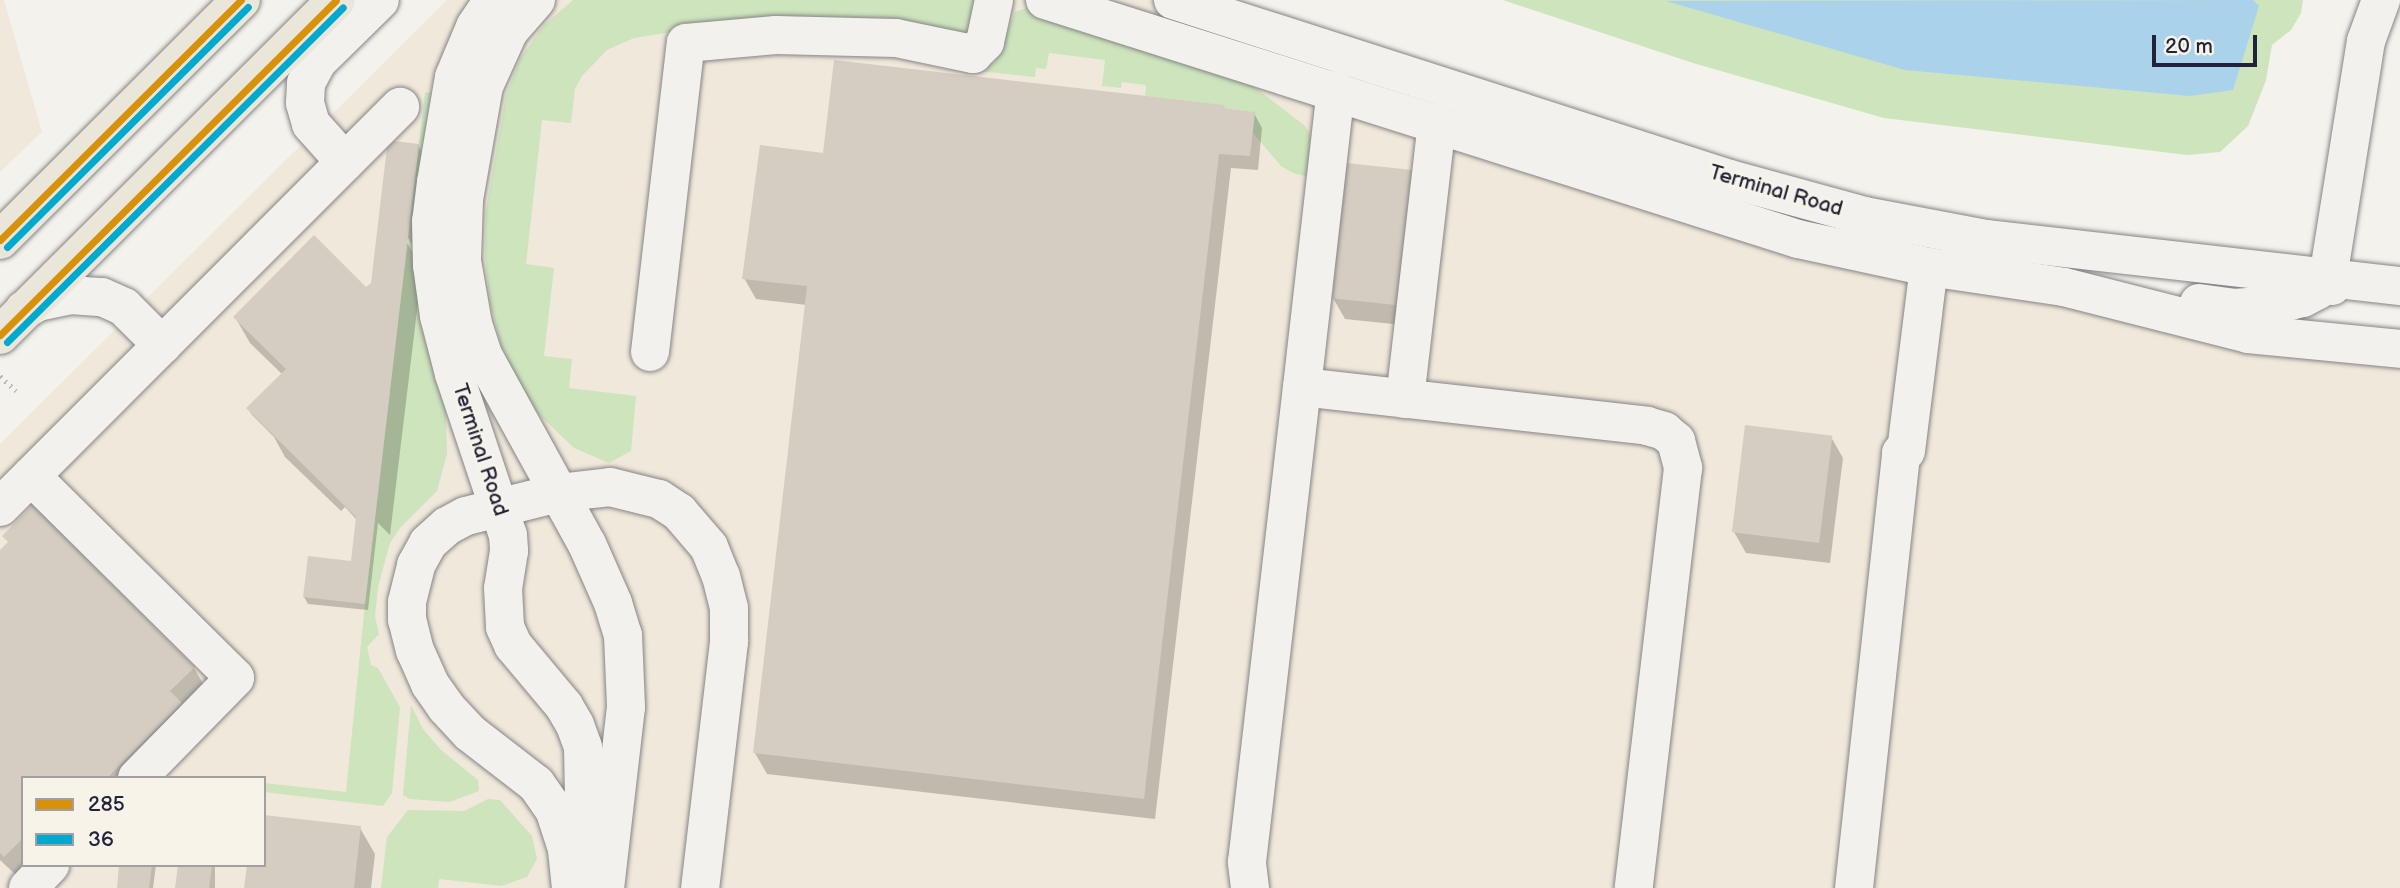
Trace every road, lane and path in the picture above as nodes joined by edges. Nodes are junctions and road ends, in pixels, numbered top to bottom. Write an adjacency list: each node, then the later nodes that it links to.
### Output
1 (241, 0): 16 (main road)
2 (336, 0): 22 (main road)
3 (380, 0): 15 (street)
4 (493, 0): 33 (street, Terminal Road)
5 (536, 0): 31 (street)
6 (995, 0): 25 (street)
7 (1045, 0): 12 (street)
8 (1173, 0): 18 (street, Terminal Road)
9 (2366, 0): 11 (street)
10 (2381, 0): 11 (street)
11 (2366, 41): 18 (street)
12 (1336, 90): 14 (street); 27 (street)
13 (400, 107): 15 (street)
14 (1437, 123): 17 (street); 29 (street)
15 (345, 162): 23 (street)
16 (0, 240)
17 (1929, 267): 20 (street); 42 (street)
18 (2328, 278): 19 (street, Terminal Road); 20 (street); 21 (street)
19 (2400, 286)
20 (2064, 287): 24 (street)
21 (2400, 310)
22 (12, 322): 23 (street)
23 (162, 345): 30 (street)
24 (2400, 349)
25 (650, 352)
26 (0, 376): 28 (path)
27 (1301, 387): 29 (street); 40 (street)
28 (16, 391)
29 (1405, 399): 41 (street)
30 (31, 476): 32 (street); 34 (street)
31 (558, 494): 33 (street); 38 (street); 39 (street)
32 (0, 507)
33 (499, 509): 37 (street, Terminal Road); 37 (street)
34 (139, 776)
35 (48, 867): 36 (street)
36 (28, 888)
37 (573, 888)
38 (606, 888)
39 (700, 888)
40 (1250, 888)
41 (1634, 888)
42 (1854, 888)

